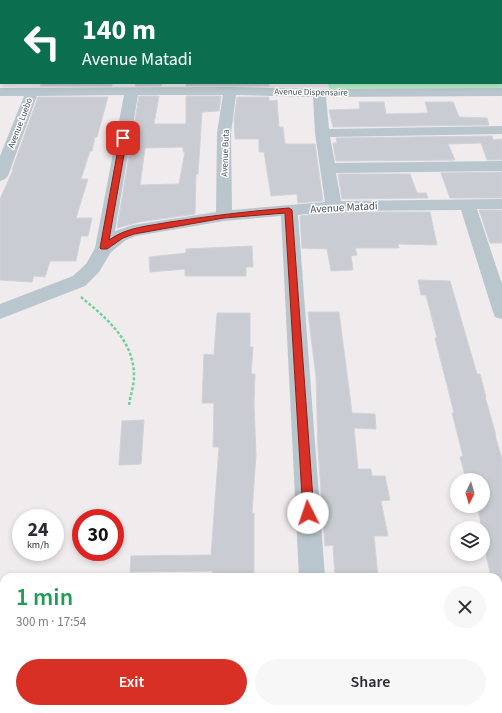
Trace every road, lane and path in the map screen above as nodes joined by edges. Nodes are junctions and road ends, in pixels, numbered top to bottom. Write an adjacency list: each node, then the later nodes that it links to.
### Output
1 (311, 90): 3 (street, Avenue Dispensaire); 6 (street, Avenue Dispensaire); 8 (street)
2 (132, 91): 3 (street, Avenue Dispensaire); 5 (street, Avenue Dispensaire); 17 (street)
3 (230, 91): 16 (street, Avenue Buta)
4 (0, 92): 5 (street, Avenue Dispensaire)
5 (32, 92): 11 (street, Avenue Luebo)
6 (502, 92)
7 (502, 130): 8 (street)
8 (322, 133): 10 (street)
9 (502, 166): 10 (street)
10 (328, 168): 14 (street)
11 (0, 176)
12 (467, 204): 13 (street, Avenue Matadi); 14 (street, Avenue Matadi); 20 (street)
13 (502, 204)
14 (334, 206): 15 (street, Avenue Matadi)
15 (289, 210): 16 (street, Avenue Matadi); 22 (street)
16 (224, 216): 17 (street, Avenue Matadi)
17 (104, 248): 18 (street, Avenue Matadi)
18 (69, 286): 19 (street, Avenue Matadi); 21 (path)
19 (0, 312)
20 (502, 312)
21 (129, 406)
22 (312, 573)

